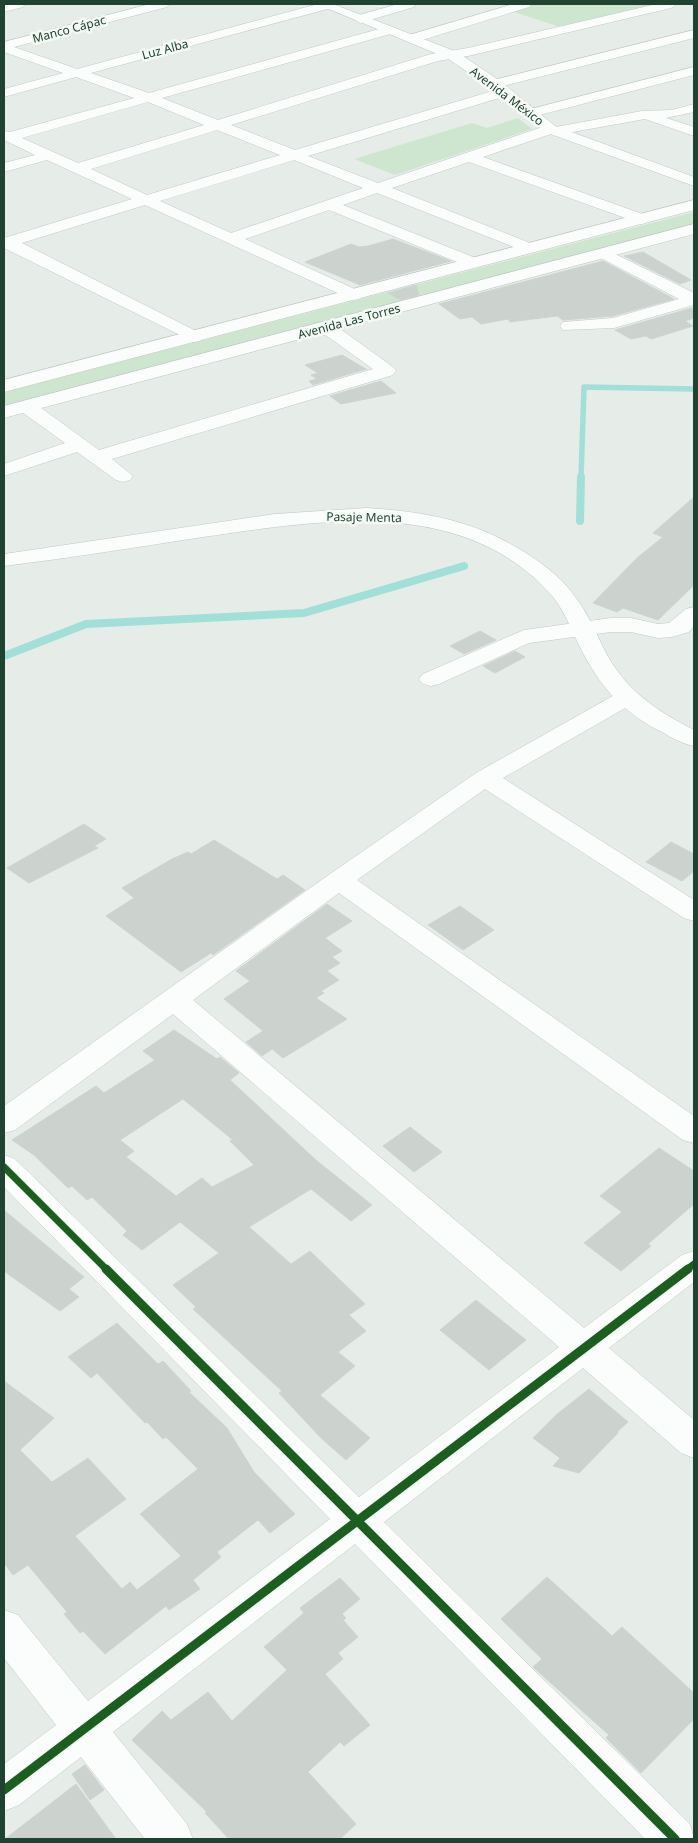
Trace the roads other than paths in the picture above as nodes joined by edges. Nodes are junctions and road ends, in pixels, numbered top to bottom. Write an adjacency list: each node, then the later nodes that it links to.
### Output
1 (20, 4): 7 (street)
2 (163, 4): 12 (street, Manco Cápac)
3 (325, 4): 8 (street, Avenida México); 15 (street, Luz Alba)
4 (410, 4): 8 (street)
5 (525, 4): 11 (street)
6 (671, 4): 13 (street)
7 (4, 8)
8 (360, 19): 9 (street, Avenida México)
9 (390, 30): 11 (street, Avenida México); 18 (street)
10 (694, 34): 16 (street)
11 (411, 39): 13 (street, Avenida México)
12 (4, 47): 15 (street)
13 (452, 55): 16 (street, Avenida México); 22 (street)
14 (694, 71): 20 (street)
15 (78, 73): 17 (street, Luz Alba); 18 (street)
16 (499, 88): 20 (street, Avenida México); 26 (street)
17 (4, 93)
18 (149, 98): 22 (street); 25 (street)
19 (694, 108): 21 (street)
20 (532, 113): 23 (street, Avenida México)
21 (642, 115): 23 (street); 24 (street)
22 (218, 126): 26 (street); 30 (street)
23 (553, 130): 28 (street); 31 (street, Avenida México)
24 (694, 132)
25 (6, 136): 27 (street)
26 (295, 155): 32 (street); 33 (street)
27 (47, 156): 29 (street); 30 (street)
28 (469, 157): 32 (street); 36 (street)
29 (4, 168)
30 (76, 169): 33 (street)
31 (694, 182)
32 (378, 188): 34 (street); 40 (street)
33 (146, 201): 38 (street); 39 (street)
34 (328, 205): 38 (street); 42 (street)
35 (694, 206): 36 (street, Avenida Las Torres)
36 (642, 219): 40 (street, Avenida Las Torres)
37 (694, 229): 41 (street, Avenida Las Torres)
38 (230, 239): 43 (street)
39 (6, 242): 47 (street)
40 (529, 248): 42 (street, Avenida Las Torres)
41 (603, 253): 44 (street); 46 (street, Avenida Las Torres)
42 (472, 263): 43 (street, Avenida Las Torres)
43 (353, 295): 47 (street, Avenida Las Torres)
44 (694, 300): 45 (street)
45 (569, 326)
46 (326, 327): 49 (street, Avenida Las Torres); 52 (street)
47 (194, 337): 48 (street, Avenida Las Torres)
48 (4, 386)
49 (26, 406): 50 (street, Avenida Las Torres); 51 (street)
50 (4, 412)
51 (80, 445): 52 (street); 53 (street)
52 (96, 457): 54 (street)
53 (4, 470)
54 (123, 476)
55 (4, 560): 57 (street, Pasaje Menta)
56 (694, 614): 57 (street)
57 (583, 631): 58 (street); 59 (street, Pasaje Menta)
58 (431, 679)
59 (626, 698): 60 (street, Pasaje Menta); 61 (street)
60 (694, 739)
61 (485, 778): 62 (street); 63 (street)
62 (339, 880): 64 (street); 66 (street)
63 (694, 912)
64 (174, 999): 65 (street); 69 (street)
65 (4, 1122)
66 (694, 1132)
67 (4, 1167): 71 (street)
68 (694, 1264): 69 (street)
69 (584, 1349): 70 (street); 71 (street)
70 (694, 1442)
71 (357, 1521): 73 (street); 76 (street)
72 (4, 1628): 73 (street)
73 (84, 1729): 74 (street); 75 (street)
74 (4, 1790)
75 (172, 1839)
76 (675, 1839)

